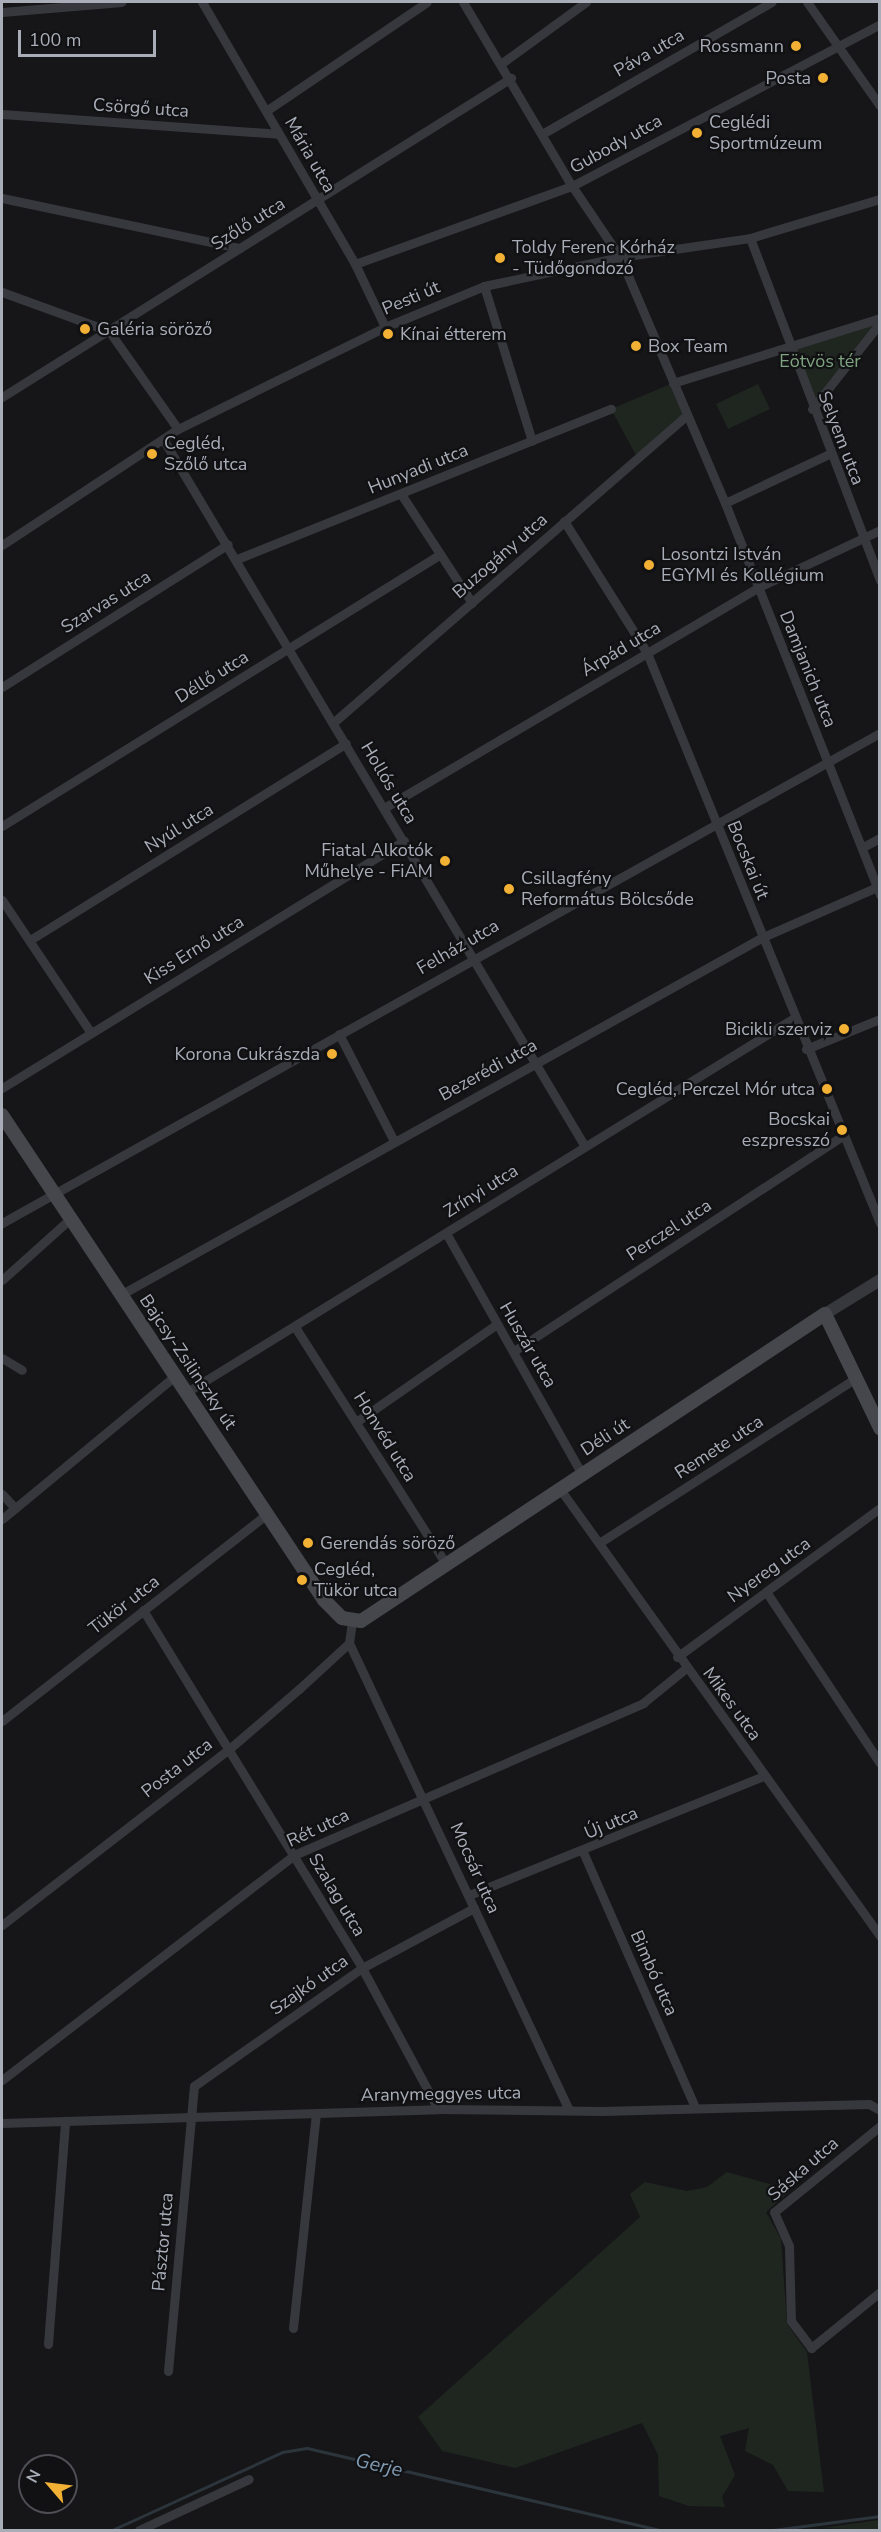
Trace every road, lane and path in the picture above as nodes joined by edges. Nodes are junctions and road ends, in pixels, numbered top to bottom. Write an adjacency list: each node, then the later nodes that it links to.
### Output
1 (122, 2): 8 (street)
2 (202, 2): 14 (street, Mária utca)
3 (427, 2): 14 (street)
4 (463, 2): 11 (street, Damjanich utca)
5 (586, 2): 11 (street)
6 (772, 2): 17 (street, Páva utca)
7 (807, 2): 10 (street)
8 (2, 12)
9 (879, 24): 10 (street, Gubody utca)
10 (838, 48): 13 (street); 18 (street, Gubody utca)
11 (502, 63): 12 (street, Damjanich utca)
12 (511, 78): 17 (street, Damjanich utca); 21 (street, Szőlő utca)
13 (879, 106)
14 (266, 111): 16 (street, Mária utca)
15 (2, 114): 16 (street, Csörgő utca)
16 (278, 134): 21 (street, Mária utca)
17 (542, 134): 18 (street, Damjanich utca)
18 (572, 186): 24 (street, Damjanich utca); 25 (street, Gubody utca)
19 (2, 198): 23 (street)
20 (879, 199): 22 (street, Pesti út)
21 (317, 201): 23 (street, Szőlő utca); 25 (street, Mária utca)
22 (750, 238): 24 (street, Pesti út); 32 (street, Selyem utca)
23 (240, 248): 31 (street, Szőlő utca)
24 (620, 257): 26 (street, Pesti út); 33 (street, Damjanich utca)
25 (356, 264): 30 (street, Mária utca)
26 (484, 286): 30 (street, Pesti út); 40 (street)
27 (2, 292): 31 (street)
28 (879, 318): 32 (street)
29 (879, 323): 36 (street)
30 (385, 327): 38 (street, Pesti út)
31 (109, 331): 34 (street, Szőlő utca); 38 (street)
32 (789, 345): 33 (street); 36 (street, Selyem utca)
33 (673, 383): 37 (street, Damjanich utca)
34 (2, 397)
35 (611, 409): 40 (street, Hunyadi utca)
36 (812, 409): 41 (street, Selyem utca)
37 (687, 415): 43 (street, Damjanich utca); 44 (street, Buzogány utca)
38 (178, 429): 39 (street, Pesti út)
39 (163, 439): 47 (street, Pesti út); 48 (street, Hollós utca)
40 (532, 441): 42 (street, Hunyadi utca)
41 (829, 454): 43 (street); 46 (street, Selyem utca)
42 (401, 494): 49 (street); 50 (street, Hunyadi utca)
43 (724, 503): 52 (street, Damjanich utca)
44 (564, 521): 53 (street, Buzogány utca); 55 (street, Bocskai út)
45 (879, 530): 46 (street, Árpád utca)
46 (862, 537): 51 (street, Selyem utca); 52 (street, Árpád utca)
47 (2, 544)
48 (228, 544): 50 (street, Hollós utca); 56 (street, Szarvas utca)
49 (439, 555): 53 (street); 54 (street, Déllő utca)
50 (237, 559): 54 (street, Hollós utca)
51 (879, 580)
52 (757, 588): 55 (street, Árpád utca); 60 (street, Damjanich utca)
53 (472, 603): 57 (street, Buzogány utca)
54 (288, 649): 57 (street, Hollós utca); 63 (street, Déllő utca)
55 (647, 653): 61 (street, Árpád utca); 62 (street, Bocskai út)
56 (2, 687)
57 (334, 722): 59 (street, Hollós utca)
58 (879, 733): 60 (street, Felház utca)
59 (346, 743): 61 (street, Hollós utca); 70 (street, Nyúl utca)
60 (826, 762): 62 (street, Felház utca); 66 (street, Damjanich utca)
61 (384, 808): 65 (street, Hollós utca)
62 (714, 822): 69 (street, Bocskai út); 71 (street, Felház utca)
63 (2, 825)
64 (879, 838): 66 (street)
65 (404, 840): 71 (street, Hollós utca); 74 (street, Kiss Ernő utca)
66 (863, 847): 67 (street, Damjanich utca)
67 (878, 891): 69 (street, Bezerédi utca)
68 (2, 900): 70 (street)
69 (761, 938): 72 (street, Bocskai út); 77 (street, Bezerédi utca)
70 (30, 940): 74 (street)
71 (472, 957): 75 (street, Felház utca); 77 (street, Hollós utca)
72 (794, 1018): 76 (street, Bocskai út); 82 (street, Zrínyi utca)
73 (879, 1019): 76 (street)
74 (91, 1033): 78 (street, Kiss Ernő utca)
75 (339, 1034): 81 (street); 83 (street, Felház utca)
76 (806, 1050): 80 (street, Bocskai út)
77 (536, 1062): 81 (street, Bezerédi utca); 82 (street, Hollós utca)
78 (2, 1088)
79 (2, 1115): 83 (main road, Bajcsy-Zsilinszky út)
80 (842, 1136): 86 (street, Bocskai út); 94 (street, Perczel utca)
81 (394, 1141): 90 (street, Bezerédi utca)
82 (584, 1146): 87 (street, Zrínyi utca)
83 (54, 1193): 84 (main road, Bajcsy-Zsilinszky út); 85 (street, Felház utca)
84 (71, 1218): 88 (street); 90 (main road, Bajcsy-Zsilinszky út)
85 (2, 1223)
86 (879, 1223)
87 (446, 1233): 92 (street, Huszár utca); 93 (street, Zrínyi utca)
88 (2, 1280)
89 (879, 1280): 91 (street, Déli út)
90 (122, 1294): 97 (main road, Bajcsy-Zsilinszky út)
91 (825, 1314): 98 (main road); 102 (main road, Déli út)
92 (497, 1323): 94 (street, Huszár utca); 100 (street)
93 (295, 1327): 99 (street, Zrínyi utca); 100 (street, Honvéd utca)
94 (514, 1352): 102 (street, Huszár utca)
95 (2, 1358): 96 (street)
96 (22, 1370)
97 (176, 1376): 99 (main road, Bajcsy-Zsilinszky út); 105 (street)
98 (856, 1378): 101 (main road); 109 (street, Remete utca)
99 (187, 1392): 107 (main road, Bajcsy-Zsilinszky út)
100 (356, 1422): 110 (street, Honvéd utca)
101 (879, 1428)
102 (582, 1474): 103 (main road, Déli út)
103 (560, 1489): 109 (street, Mikes utca); 110 (main road, Déli út)
104 (2, 1494): 105 (street)
105 (15, 1508): 108 (street)
106 (879, 1508): 111 (street, Nyereg utca)
107 (267, 1514): 112 (street, Tükör utca); 113 (main road, Bajcsy-Zsilinszky út)
108 (2, 1519)
109 (599, 1543): 115 (street, Mikes utca)
110 (446, 1564): 113 (main road, Déli út)
111 (767, 1593): 115 (street, Nyereg utca); 119 (street)
112 (143, 1610): 117 (street, Tükör utca); 118 (street, Szalag utca)
113 (352, 1622): 114 (street)
114 (349, 1643): 118 (street, Posta utca); 121 (street, Mocsár utca)
115 (677, 1657): 116 (street, Mikes utca)
116 (686, 1668): 120 (street, Mikes utca); 121 (street, Rét utca)
117 (2, 1721)
118 (228, 1750): 123 (street, Szalag utca); 126 (street, Posta utca)
119 (879, 1764)
120 (764, 1776): 122 (street, Új utca); 127 (street, Mikes utca)
121 (425, 1798): 123 (street, Rét utca); 124 (street, Mocsár utca)
122 (583, 1852): 124 (street, Új utca); 130 (street, Bimbó utca)
123 (294, 1855): 128 (street, Szalag utca); 129 (street, Rét utca)
124 (469, 1895): 125 (street, Mocsár utca)
125 (474, 1908): 128 (street, Szajkó utca); 131 (street, Mocsár utca)
126 (2, 1925)
127 (879, 1936)
128 (362, 1968): 132 (street, Szalag utca); 135 (street, Szajkó utca)
129 (2, 2080)
130 (695, 2107): 131 (street, Aranymeggyes utca); 133 (street, Aranymeggyes utca)
131 (568, 2108): 132 (street, Aranymeggyes utca)
132 (438, 2109): 134 (street, Aranymeggyes utca)
133 (879, 2110)
134 (316, 2114): 135 (street, Aranymeggyes utca); 140 (street)
135 (191, 2115): 136 (street, Aranymeggyes utca); 142 (street, Pásztor utca)
136 (65, 2121): 137 (street, Aranymeggyes utca); 141 (street)
137 (2, 2123)
138 (879, 2126): 139 (street, Sáska utca)
139 (879, 2292)
140 (293, 2328)
141 (48, 2344)
142 (168, 2372)
143 (249, 2479): 144 (street)
144 (139, 2530)

